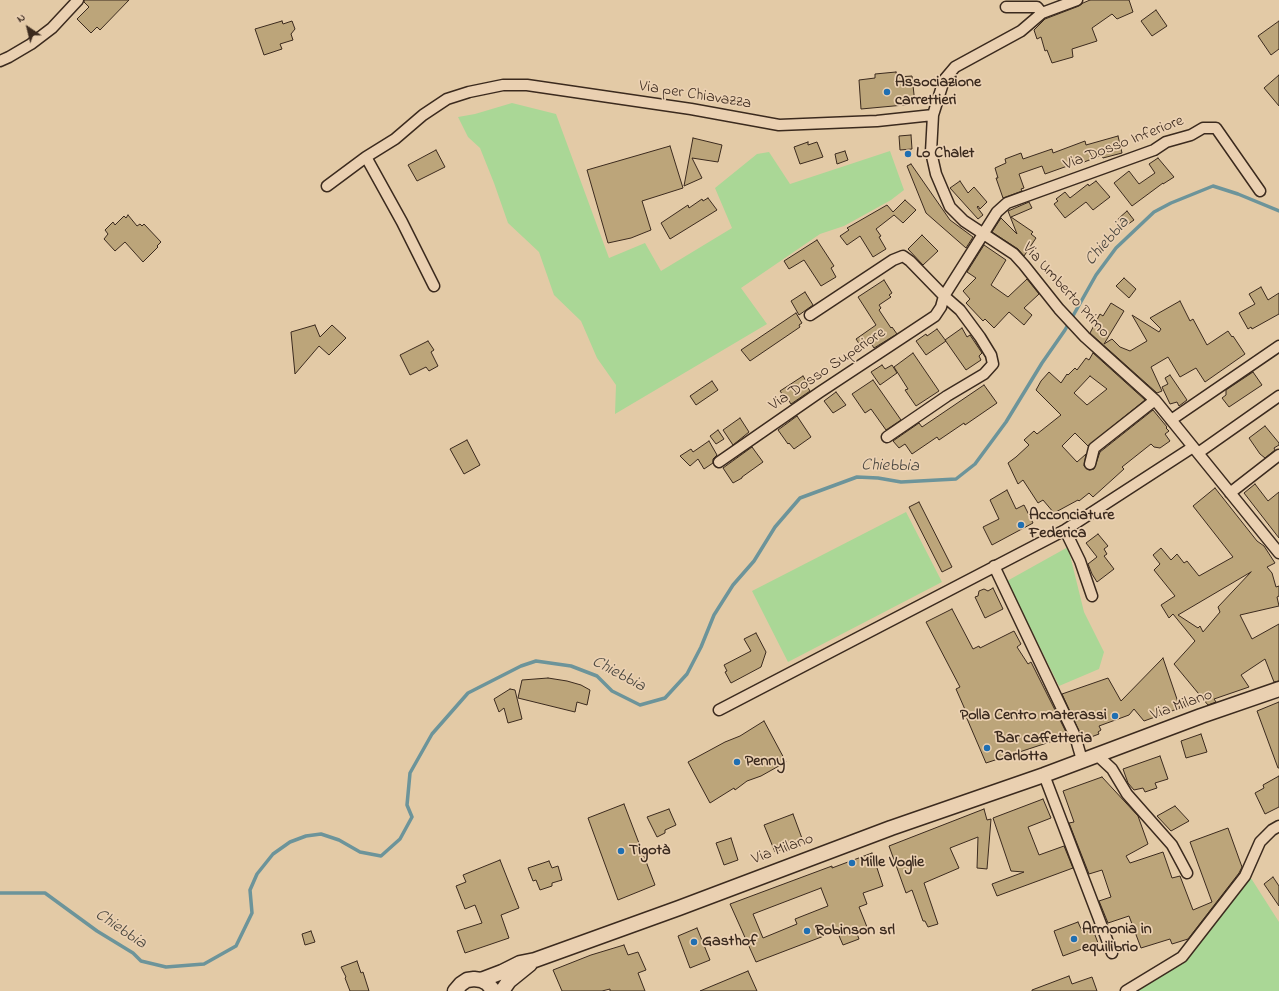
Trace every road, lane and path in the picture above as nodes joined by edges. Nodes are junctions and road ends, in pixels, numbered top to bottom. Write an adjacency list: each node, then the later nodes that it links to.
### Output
1 (78, 0): 5 (street)
2 (1077, 0): 4 (street)
3 (1006, 7): 4 (street)
4 (1042, 13): 6 (street)
5 (0, 61)
6 (933, 115): 7 (street, Via per Chiavazza); 10 (street, Via Umberto Primo)
7 (366, 158): 8 (street, Via per Chiavazza); 11 (street)
8 (326, 186)
9 (1260, 191): 10 (street, Via Dosso Inferiore)
10 (984, 235): 12 (street, Via Dosso Superiore); 16 (street, Via Umberto Primo)
11 (434, 286)
12 (944, 296): 13 (street); 18 (street); 21 (street, Via Dosso Superiore)
13 (810, 315)
14 (1279, 346): 17 (street)
15 (1279, 396): 19 (street)
16 (1155, 400): 17 (street, Via Umberto Primo); 22 (street)
17 (1171, 420): 19 (street, Via Umberto Primo)
18 (887, 437)
19 (1196, 450): 23 (street, Via Umberto Primo); 24 (street)
20 (1279, 455): 23 (street)
21 (720, 462)
22 (1090, 464)
23 (1230, 493): 25 (street, Via Umberto Primo)
24 (1065, 530): 26 (street); 27 (street)
25 (1279, 554)
26 (994, 566): 29 (street); 31 (street)
27 (1092, 596)
28 (1279, 689): 30 (main road, Via Milano)
29 (719, 710)
30 (1097, 755): 31 (main road, Via Milano); 34 (street)
31 (1082, 760): 32 (main road, Via Milano)
32 (1044, 775): 35 (street); 36 (main road, Via Milano)
33 (1279, 826): 42 (street)
34 (1187, 873)
35 (1112, 953)
36 (535, 960): 37 (main road, Via Milano); 41 (main road, Via Milano)
37 (481, 980): 38 (main road, Via Milano); 40 (main road)
38 (458, 988): 39 (main road, Via Milano)
39 (448, 991)
40 (494, 991)
41 (502, 991)
42 (1126, 991)

